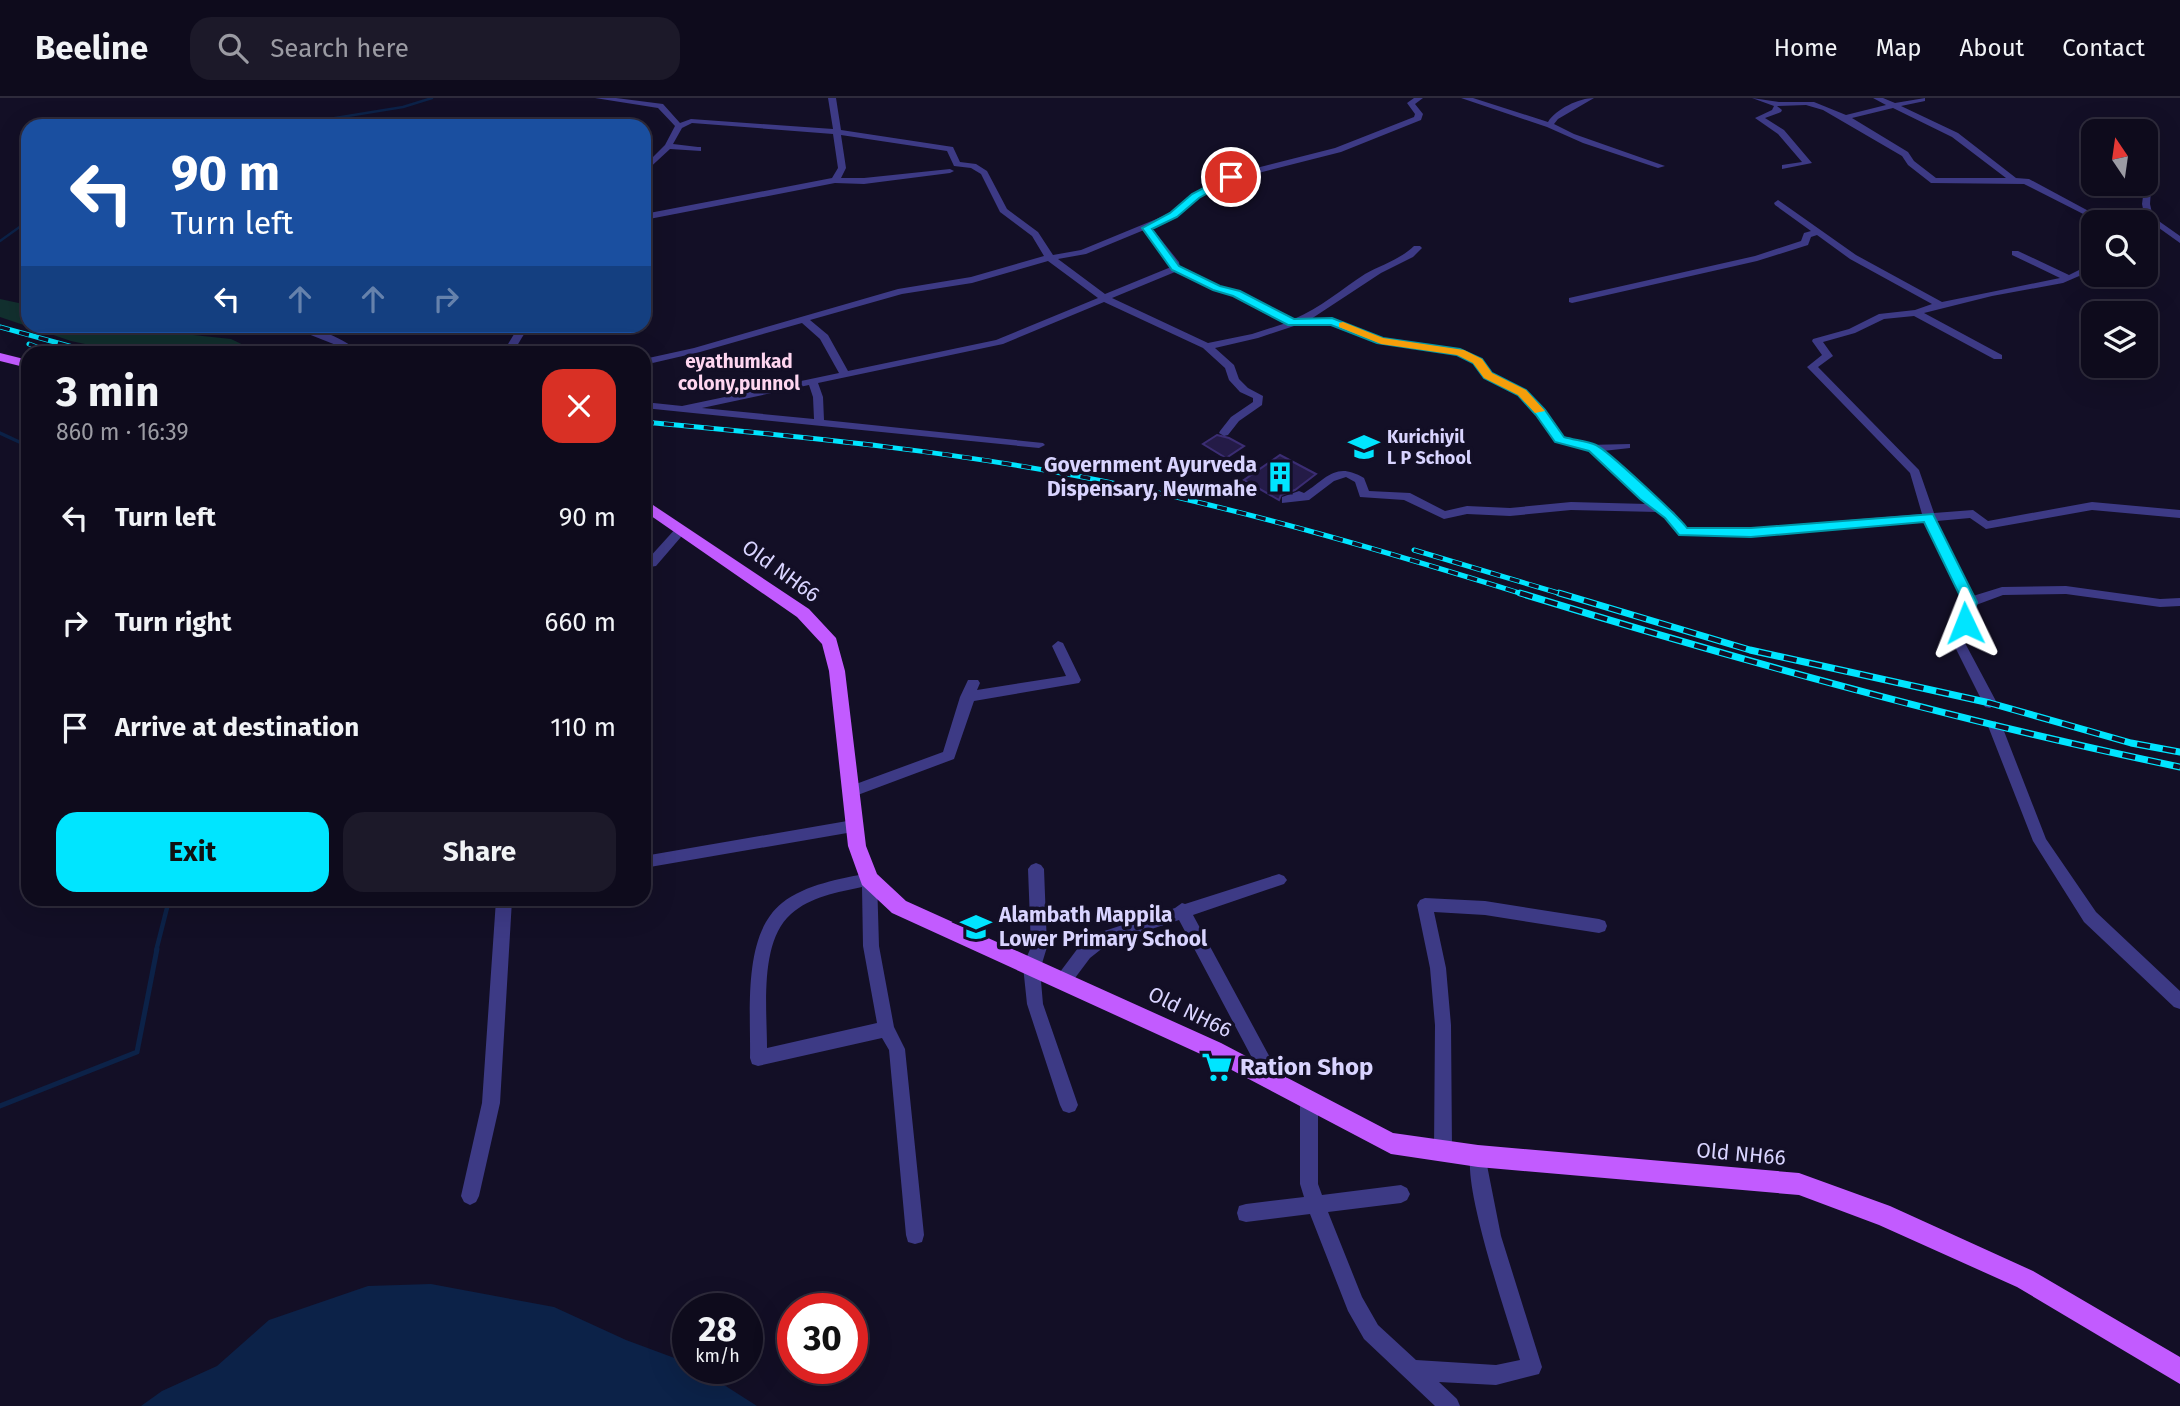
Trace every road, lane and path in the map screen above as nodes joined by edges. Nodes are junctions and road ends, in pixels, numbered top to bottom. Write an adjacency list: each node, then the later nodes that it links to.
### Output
1 (599, 98): 13 (street)
2 (832, 98): 14 (street)
3 (1419, 98): 27 (street)
4 (1465, 98): 12 (street)
5 (1590, 98): 12 (street)
6 (1756, 98): 9 (street)
7 (1877, 98): 10 (street)
8 (1922, 99): 10 (street)
9 (1770, 105): 11 (street); 19 (street)
10 (1891, 105): 11 (street); 22 (street)
11 (1844, 118): 22 (street)
12 (1550, 125): 18 (street)
13 (679, 126): 14 (street); 15 (street)
14 (837, 132): 21 (street); 34 (street)
15 (668, 146): 16 (street); 17 (street)
16 (698, 149)
17 (651, 164)
18 (1661, 166)
19 (1785, 167)
20 (950, 170): 21 (street)
21 (835, 180): 26 (street)
22 (2013, 180): 25 (street)
23 (2147, 196): 29 (street)
24 (1778, 203): 30 (street)
25 (2082, 210)
26 (651, 216)
27 (1147, 228): 34 (street); 35 (street)
28 (2158, 228): 29 (street)
29 (2161, 228): 31 (street)
30 (1819, 232): 39 (street); 40 (street)
31 (2180, 240)
32 (1417, 248): 43 (street)
33 (2015, 253): 37 (street)
34 (1050, 258): 38 (street); 42 (street)
35 (1175, 268): 38 (street); 43 (street)
36 (2081, 272): 37 (street)
37 (2068, 278): 40 (street)
38 (1104, 298): 46 (street); 51 (street)
39 (1572, 300)
40 (1940, 305): 41 (street)
41 (1916, 313): 48 (street); 64 (street)
42 (802, 318): 49 (street); 51 (street)
43 (1292, 322): 46 (street); 59 (street)
44 (309, 333): 45 (street)
45 (339, 346)
46 (1207, 346): 56 (street)
47 (0, 357): 50 (main road)
48 (1998, 357)
49 (651, 360)
50 (21, 362)
51 (846, 376): 52 (street)
52 (813, 383): 54 (street); 55 (street)
53 (651, 406): 54 (street)
54 (685, 408): 55 (street)
55 (819, 422): 57 (street)
56 (1224, 433)
57 (1039, 445)
58 (1626, 446): 59 (street)
59 (1594, 448): 61 (street)
60 (1286, 500): 61 (street)
61 (1661, 508): 64 (street)
62 (651, 509): 65 (main road, Old NH66)
63 (2180, 514): 64 (street)
64 (1929, 517): 67 (street)
65 (681, 530): 66 (street); 72 (main road, Old NH66)
66 (651, 563)
67 (1970, 602): 68 (street); 70 (street)
68 (2180, 602)
69 (1058, 646): 72 (street)
70 (1990, 703)
71 (1995, 726): 83 (street)
72 (850, 792): 73 (main road, Old NH66)
73 (853, 826): 74 (street); 76 (main road, Old NH66)
74 (651, 861)
75 (1036, 869): 81 (street)
76 (869, 879): 81 (main road, Old NH66); 84 (street); 84 (street)
77 (1279, 880): 79 (street)
78 (504, 906): 91 (street)
79 (1182, 911): 82 (street); 85 (street)
80 (1599, 926): 88 (street)
81 (1032, 967): 82 (main road, Old NH66); 87 (street)
82 (1063, 981): 85 (main road, Old NH66)
83 (2180, 1002)
84 (886, 1029): 94 (street)
85 (1274, 1082): 86 (main road, Old NH66)
86 (1309, 1102): 88 (main road, Old NH66); 92 (street)
87 (1069, 1105)
88 (1443, 1150): 89 (main road, Old NH66)
89 (1478, 1156): 95 (street); 96 (main road, Old NH66)
90 (1401, 1194): 92 (street)
91 (470, 1196)
92 (1315, 1203): 93 (street); 95 (street)
93 (1245, 1213)
94 (915, 1236)
95 (1414, 1370): 97 (street)
96 (2180, 1371)
97 (1450, 1406)

